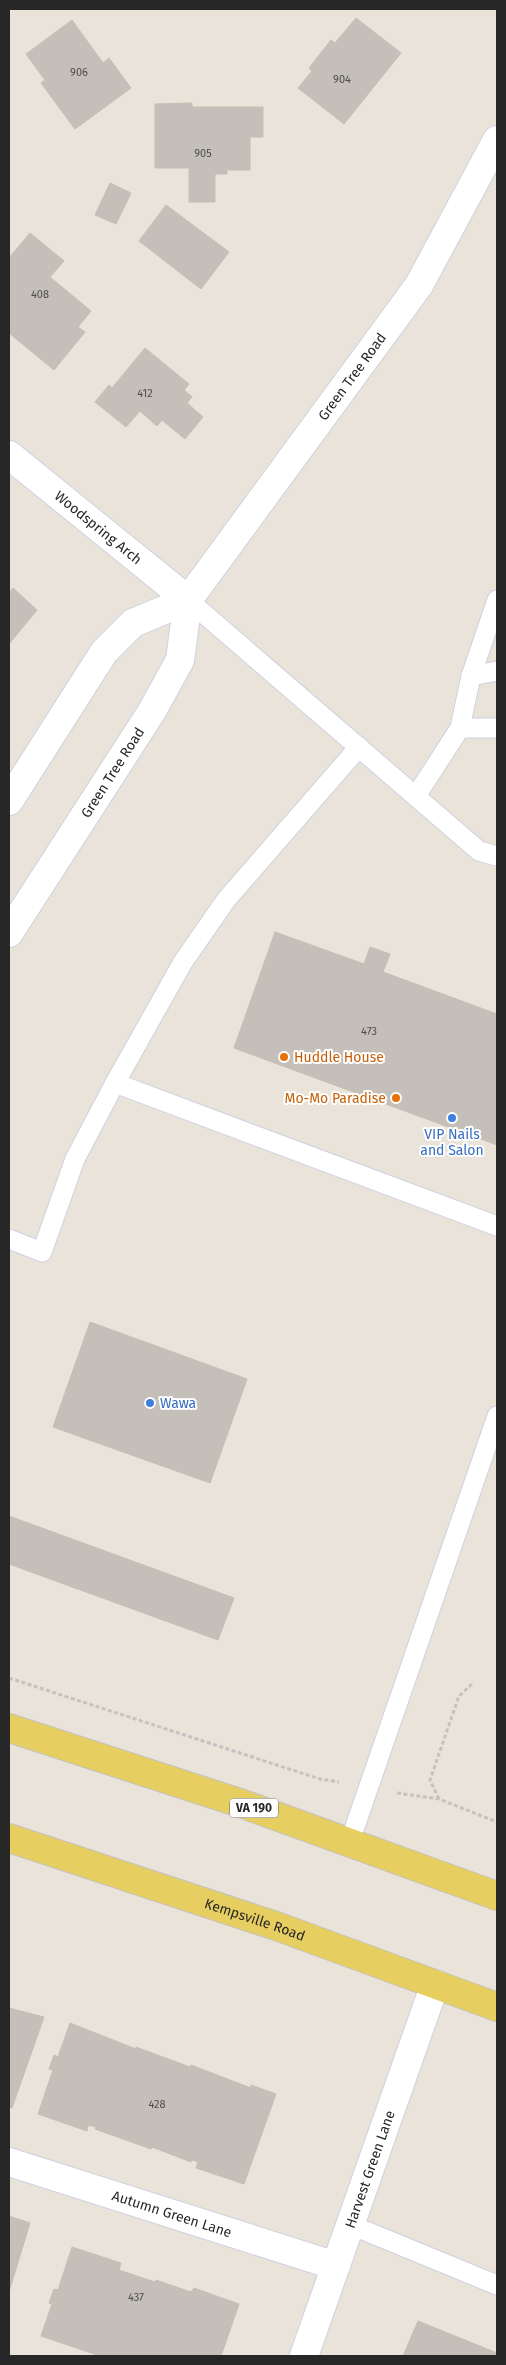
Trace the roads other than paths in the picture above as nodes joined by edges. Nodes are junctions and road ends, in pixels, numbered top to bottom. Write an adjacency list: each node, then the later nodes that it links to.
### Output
1 (497, 140): 3 (street, Green Tree Road)
2 (9, 455): 3 (street, Woodspring Arch)
3 (188, 600): 9 (lane); 11 (street); 13 (street, Green Tree Road)
4 (497, 600): 6 (lane)
5 (497, 671): 6 (lane)
6 (471, 676): 7 (lane)
7 (460, 728): 8 (lane); 10 (lane)
8 (497, 728)
9 (359, 747): 10 (lane); 14 (lane)
10 (416, 796): 12 (lane)
11 (9, 800)
12 (497, 856)
13 (9, 933)
14 (115, 1083): 15 (lane); 16 (lane)
15 (497, 1226)
16 (9, 1239)
17 (497, 1416): 20 (lane)
18 (9, 1728): 20 (main road, VA 190)
19 (9, 1838): 22 (main road, Kempsville Road)
20 (350, 1841): 21 (main road, VA 190)
21 (497, 1896)
22 (435, 1984): 23 (main road, Kempsville Road); 25 (street, Harvest Green Lane)
23 (497, 2007)
24 (9, 2162): 26 (street, Autumn Green Lane)
25 (351, 2225): 26 (street, Harvest Green Lane); 27 (lane)
26 (336, 2266): 28 (street, Harvest Green Lane)
27 (497, 2286)
28 (304, 2356)

